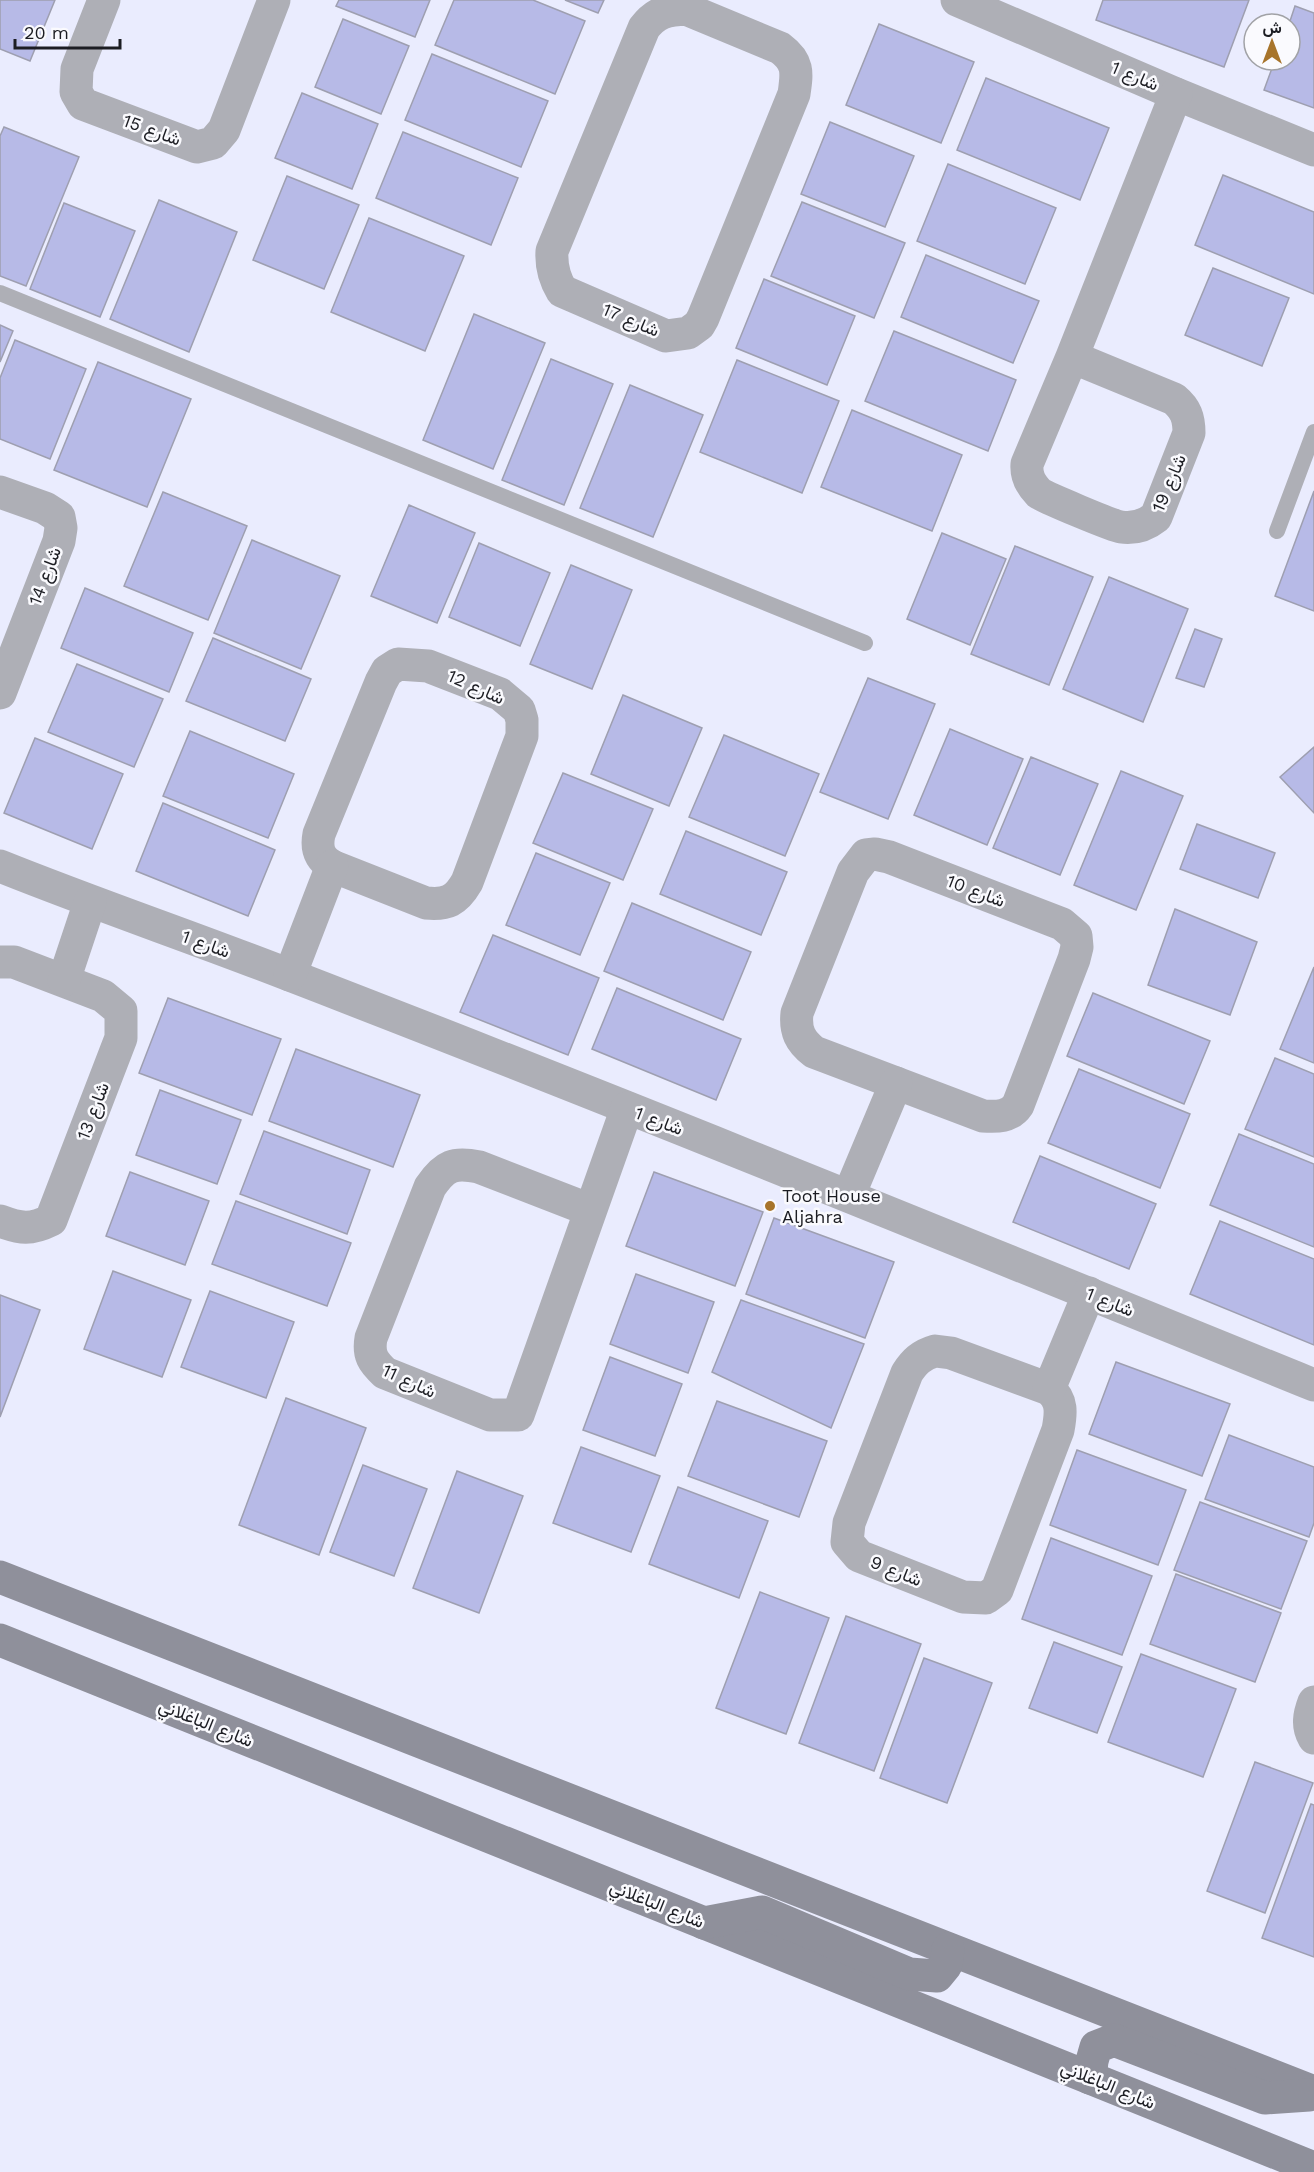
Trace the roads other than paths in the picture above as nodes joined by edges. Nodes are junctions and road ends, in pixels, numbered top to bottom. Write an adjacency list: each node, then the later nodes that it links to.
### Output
1 (104, 0): 2 (street, شارع 15)
2 (274, 0)
3 (957, 0): 5 (street, شارع 1)
4 (688, 4): 4 (street, شارع 17)
5 (1176, 94): 6 (street, شارع 1); 8 (street, شارع 19)
6 (1314, 150)
7 (0, 293): 12 (lane)
8 (1072, 357): 8 (street, شارع 19)
9 (1314, 432): 11 (lane)
10 (0, 492): 13 (street, شارع 14)
11 (1277, 531)
12 (865, 643)
13 (0, 693)
14 (0, 866): 16 (street, شارع 1)
15 (332, 866): 15 (street, شارع 12); 18 (street)
16 (90, 902): 18 (street, شارع 1); 19 (street)
17 (0, 962): 19 (street, شارع 13)
18 (290, 975): 21 (street, شارع 1)
19 (64, 980): 24 (street, شارع 13)
20 (896, 1083): 20 (street, شارع 10); 22 (street)
21 (627, 1108): 22 (street, شارع 1); 23 (street, شارع 11)
22 (849, 1195): 25 (street, شارع 1)
23 (590, 1210): 23 (street, شارع 11)
24 (0, 1221)
25 (1089, 1293): 26 (street, شارع 1); 27 (street)
26 (1314, 1385)
27 (1049, 1389): 27 (street, شارع 9)
28 (0, 1577): 33 (main road)
29 (0, 1640): 32 (main road, شارع الباغلاني)
30 (1314, 1702): 31 (street)
31 (1314, 1738)
32 (704, 1923): 33 (main road); 34 (main road, شارع الباغلاني)
33 (948, 1949): 35 (main road)
34 (1089, 2078): 35 (main road); 36 (main road, شارع الباغلاني)
35 (1314, 2094)
36 (1314, 2168)

